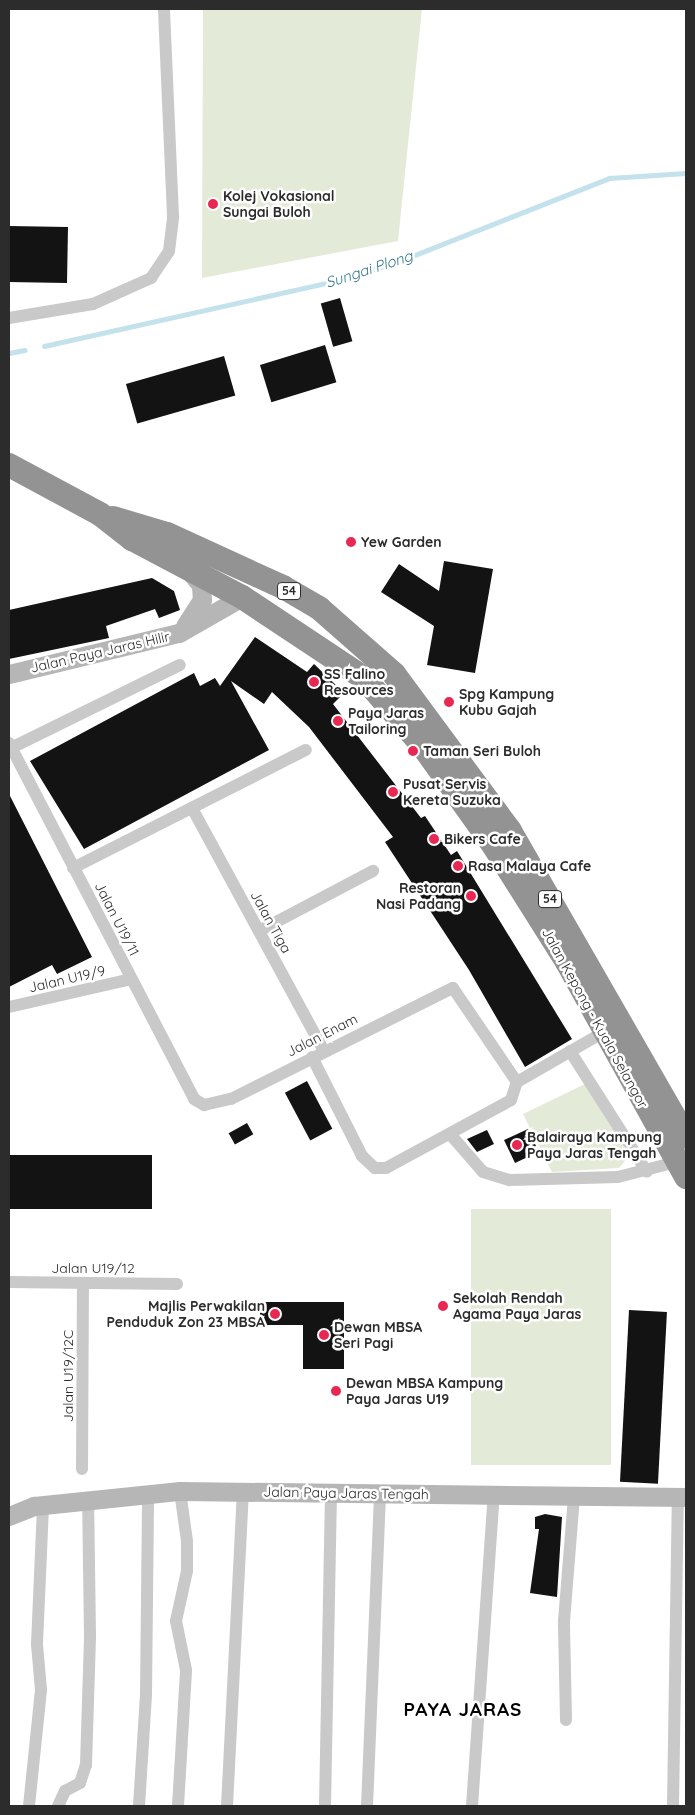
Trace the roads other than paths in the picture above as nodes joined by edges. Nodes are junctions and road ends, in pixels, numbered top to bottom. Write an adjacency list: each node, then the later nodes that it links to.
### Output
1 (164, 9): 2 (street)
2 (9, 318)
3 (9, 466): 4 (highway, Jalan Kepong - Kuala Selangor / 54)
4 (100, 514): 5 (highway, Jalan Kepong - Kuala Selangor / 54); 6 (highway, Jalan Kepong - Kuala Selangor / 54)
5 (167, 534): 7 (highway); 11 (highway, Jalan Kepong - Kuala Selangor / 54)
6 (186, 566): 7 (highway, Jalan Kepong - Kuala Selangor / 54); 8 (street)
7 (242, 597): 8 (street, Jalan Paya Jaras Hilir); 11 (highway); 20 (highway, Jalan Kepong - Kuala Selangor / 54)
8 (179, 633): 10 (street, Jalan Paya Jaras Hilir)
9 (180, 665): 12 (street)
10 (9, 674)
11 (394, 674): 27 (highway, Jalan Kepong - Kuala Selangor / 54)
12 (10, 745): 15 (street, Jalan U19/11)
13 (306, 750): 14 (street)
14 (192, 808): 15 (street); 17 (street, Jalan Tiga)
15 (73, 868): 18 (street, Jalan U19/11)
16 (373, 872): 17 (street)
17 (259, 931): 21 (street, Jalan Tiga)
18 (131, 979): 19 (street, Jalan U19/9); 25 (street, Jalan U19/11)
19 (9, 1007)
20 (604, 1032): 22 (street); 28 (highway, Jalan Kepong - Kuala Selangor / 54)
21 (324, 1051): 23 (street, Jalan Enam); 24 (street, Jalan Enam)
22 (570, 1051): 24 (street); 29 (street)
23 (312, 1057): 25 (street, Jalan Enam); 26 (street)
24 (517, 1082): 26 (street)
25 (204, 1104)
26 (450, 1134): 29 (street)
27 (686, 1136)
28 (681, 1170): 29 (street)
29 (647, 1172)
30 (9, 1282): 31 (street, Jalan U19/12)
31 (83, 1283): 32 (street, Jalan U19/12); 33 (street, Jalan U19/12C)
32 (177, 1284)
33 (82, 1470)
34 (180, 1491): 35 (street, Jalan Paya Jaras Tengah); 38 (street, Jalan Paya Jaras Tengah); 49 (street)
35 (243, 1492): 36 (street, Jalan Paya Jaras Tengah); 50 (street)
36 (331, 1493): 37 (street, Jalan Paya Jaras Tengah); 51 (street)
37 (380, 1494): 39 (street, Jalan Paya Jaras Tengah); 52 (street)
38 (148, 1495): 42 (street, Jalan Paya Jaras Tengah); 48 (street)
39 (494, 1495): 40 (street, Jalan Paya Jaras Tengah); 53 (street)
40 (574, 1496): 41 (street, Jalan Paya Jaras Tengah); 45 (street)
41 (682, 1497): 54 (street)
42 (88, 1501): 43 (street, Jalan Paya Jaras Tengah); 47 (street)
43 (43, 1505): 44 (street, Jalan Paya Jaras Tengah); 46 (street)
44 (9, 1516)
45 (566, 1720)
46 (29, 1806)
47 (58, 1806)
48 (139, 1806)
49 (178, 1806)
50 (226, 1806)
51 (325, 1806)
52 (367, 1806)
53 (472, 1806)
54 (673, 1806)

